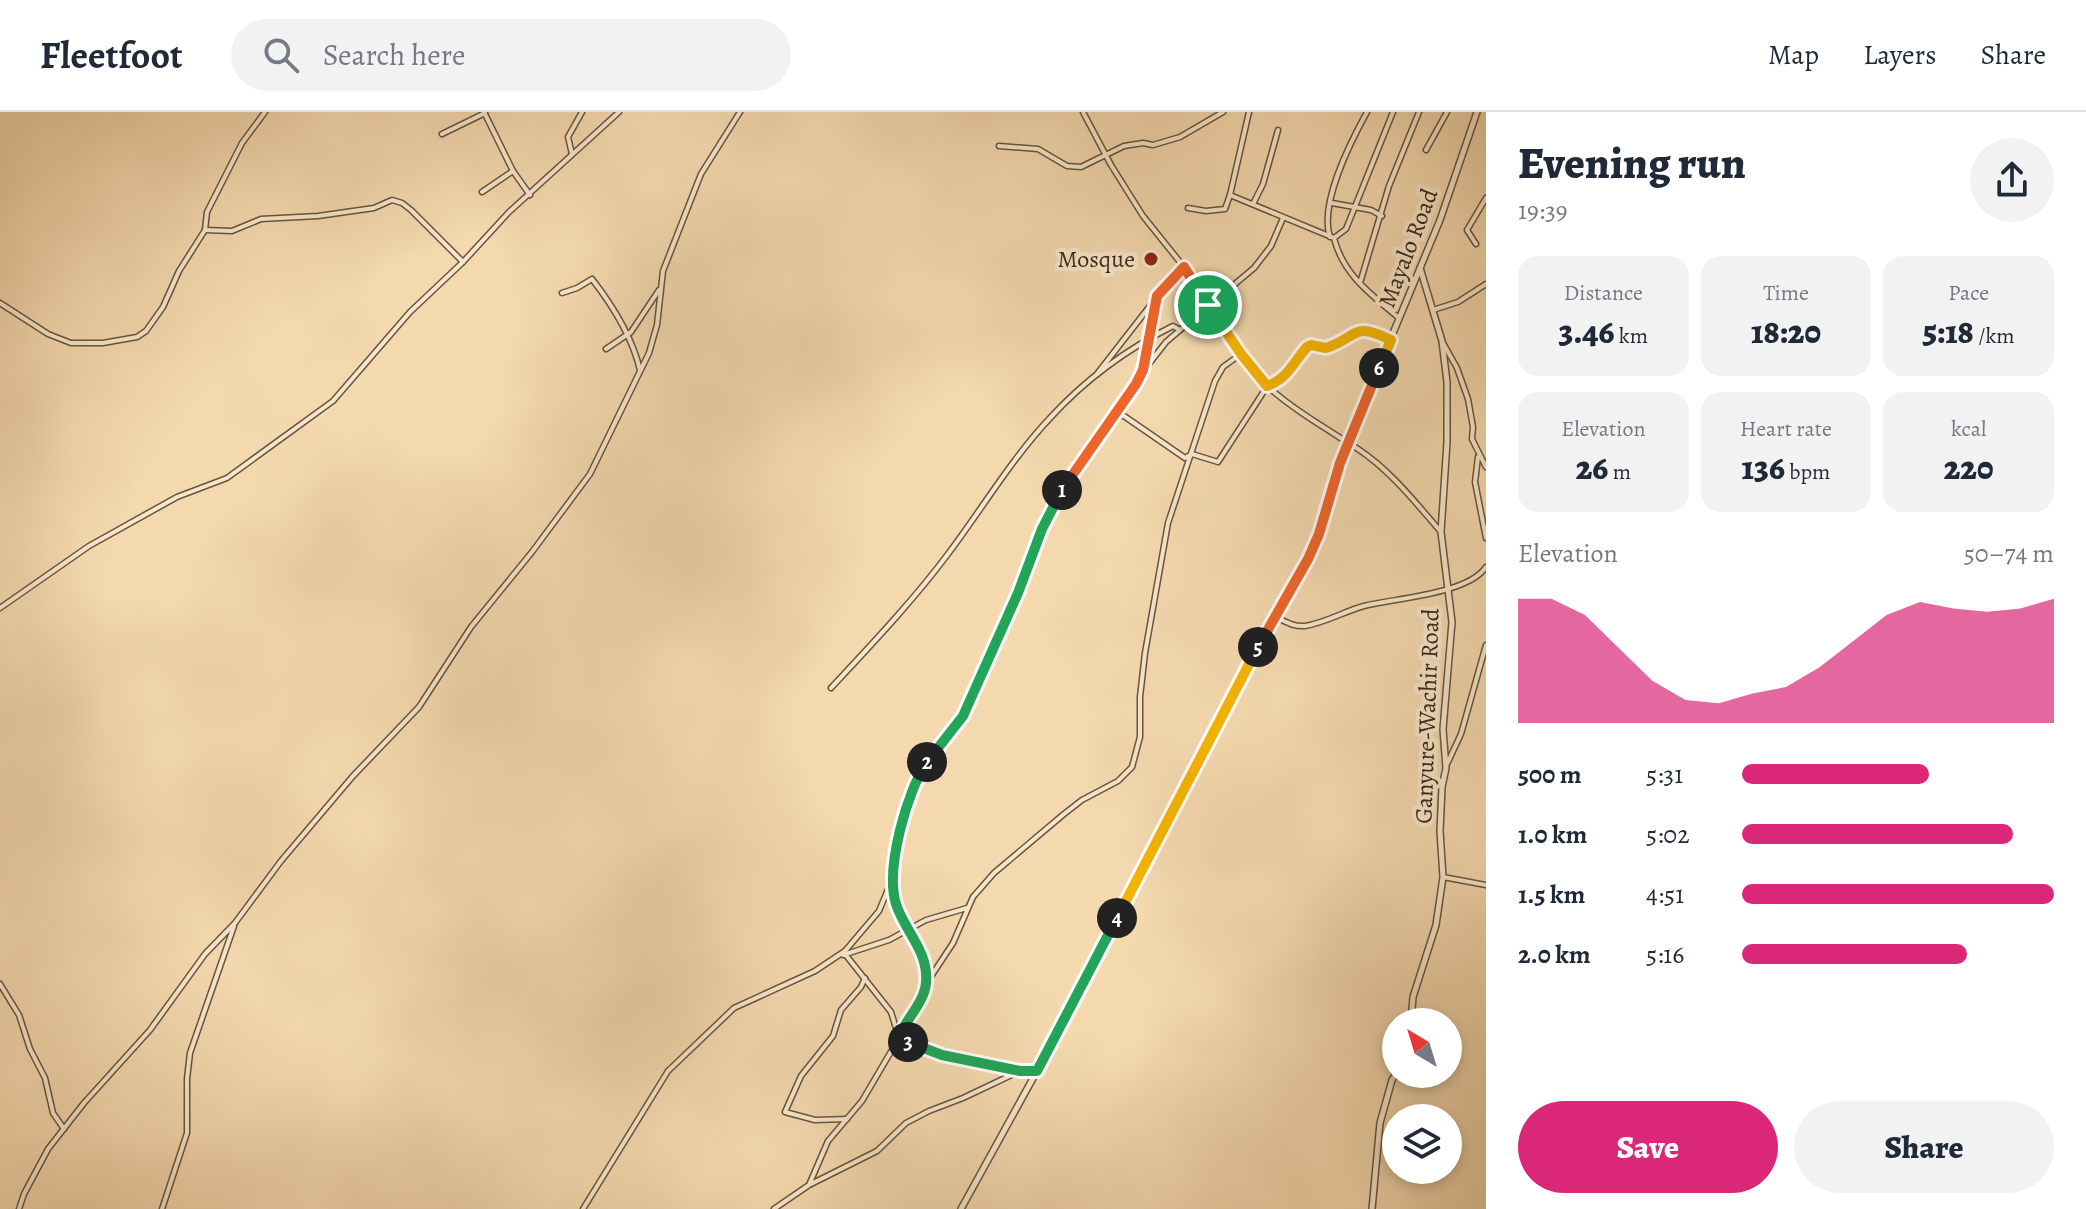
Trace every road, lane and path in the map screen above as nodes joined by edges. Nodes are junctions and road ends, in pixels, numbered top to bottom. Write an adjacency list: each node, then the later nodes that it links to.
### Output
1 (265, 112): 31 (street)
2 (619, 112): 18 (street)
3 (740, 112): 39 (street)
4 (1083, 112): 19 (street)
5 (1223, 112): 19 (street)
6 (1249, 112): 23 (street)
7 (1367, 112): 25 (street)
8 (1393, 112): 27 (street)
9 (1419, 112): 29 (street)
10 (1447, 112): 17 (street)
11 (1477, 112): 36 (street, Mayalo Road)
12 (485, 113): 15 (street); 20 (street)
13 (578, 113): 18 (street)
14 (1278, 130): 26 (street)
15 (442, 134)
16 (999, 146): 19 (street)
17 (1426, 150)
18 (572, 154): 22 (street)
19 (1105, 154): 35 (street)
20 (513, 171): 21 (street); 22 (street)
21 (482, 192)
22 (530, 195): 34 (street)
23 (1230, 195): 26 (street); 28 (street)
24 (1486, 198): 33 (street)
25 (1332, 203): 27 (street); 32 (street)
26 (1253, 204): 30 (street)
27 (1355, 206): 29 (street); 32 (street)
28 (1188, 208)
29 (1382, 216): 37 (street)
30 (1283, 218): 32 (street); 43 (street)
31 (205, 230): 34 (street); 42 (street)
32 (1332, 238): 37 (street)
33 (1476, 244)
34 (463, 262): 66 (street)
35 (1184, 267): 41 (street); 43 (street)
36 (1420, 268): 44 (street, Ganyure-Wachir Road); 45 (street, Mayalo Road)
37 (1360, 284): 45 (street)
38 (1486, 285): 44 (street)
39 (660, 288): 47 (street); 54 (street)
40 (562, 293): 47 (street)
41 (1155, 301): 48 (street); 55 (street)
42 (0, 303)
43 (1208, 305): 46 (street); 52 (street)
44 (1431, 310): 50 (street, Ganyure-Wachir Road)
45 (1400, 319): 49 (street, Mayalo Road)
46 (1180, 330): 48 (street); 53 (street)
47 (627, 335): 51 (street); 54 (street)
48 (1150, 337): 53 (street); 55 (street)
49 (1391, 340): 56 (street); 58 (street, Mayalo Road)
50 (1442, 341): 60 (street); 62 (street, Ganyure-Wachir Road)
51 (606, 349)
52 (1241, 354): 56 (street); 59 (street)
53 (1143, 370): 57 (street)
54 (641, 372): 75 (street)
55 (1095, 378): 69 (street)
56 (1267, 386): 58 (street); 59 (street)
57 (1114, 415): 59 (street); 71 (street)
58 (1347, 444): 62 (street); 67 (street, Mayalo Road)
59 (1192, 454): 74 (street)
60 (1479, 455): 61 (street); 63 (street)
61 (1486, 467)
62 (1441, 532): 65 (street, Ganyure-Wachir Road)
63 (1486, 538)
64 (1486, 567): 65 (street)
65 (1448, 588): 67 (street); 70 (street, Ganyure-Wachir Road)
66 (0, 608)
67 (1276, 617): 87 (street, Mayalo Road)
68 (1486, 645): 70 (street)
69 (831, 688)
70 (1446, 768): 72 (street, Ganyure-Wachir Road)
71 (893, 867): 76 (street); 78 (street)
72 (1443, 877): 73 (street); 82 (street, Ganyure-Wachir Road)
73 (1486, 885)
74 (967, 908): 76 (street); 81 (street)
75 (235, 923): 90 (street); 93 (street)
76 (908, 928): 77 (street); 81 (street)
77 (845, 954): 78 (street); 79 (street)
78 (837, 957): 94 (street)
79 (865, 978): 84 (street); 89 (street)
80 (0, 984): 90 (street)
81 (926, 984): 83 (street)
82 (1412, 1008)
83 (909, 1016): 84 (street); 85 (street)
84 (899, 1038): 85 (street); 89 (street)
85 (929, 1048): 86 (street)
86 (1020, 1071): 87 (street); 91 (street)
87 (1037, 1071): 96 (street, Mayalo Road)
88 (1390, 1088): 97 (street)
89 (847, 1119): 91 (street)
90 (64, 1129): 92 (street)
91 (809, 1185): 95 (street)
92 (19, 1209)
93 (162, 1209)
94 (583, 1209)
95 (774, 1209)
96 (961, 1209)
97 (1372, 1209)

